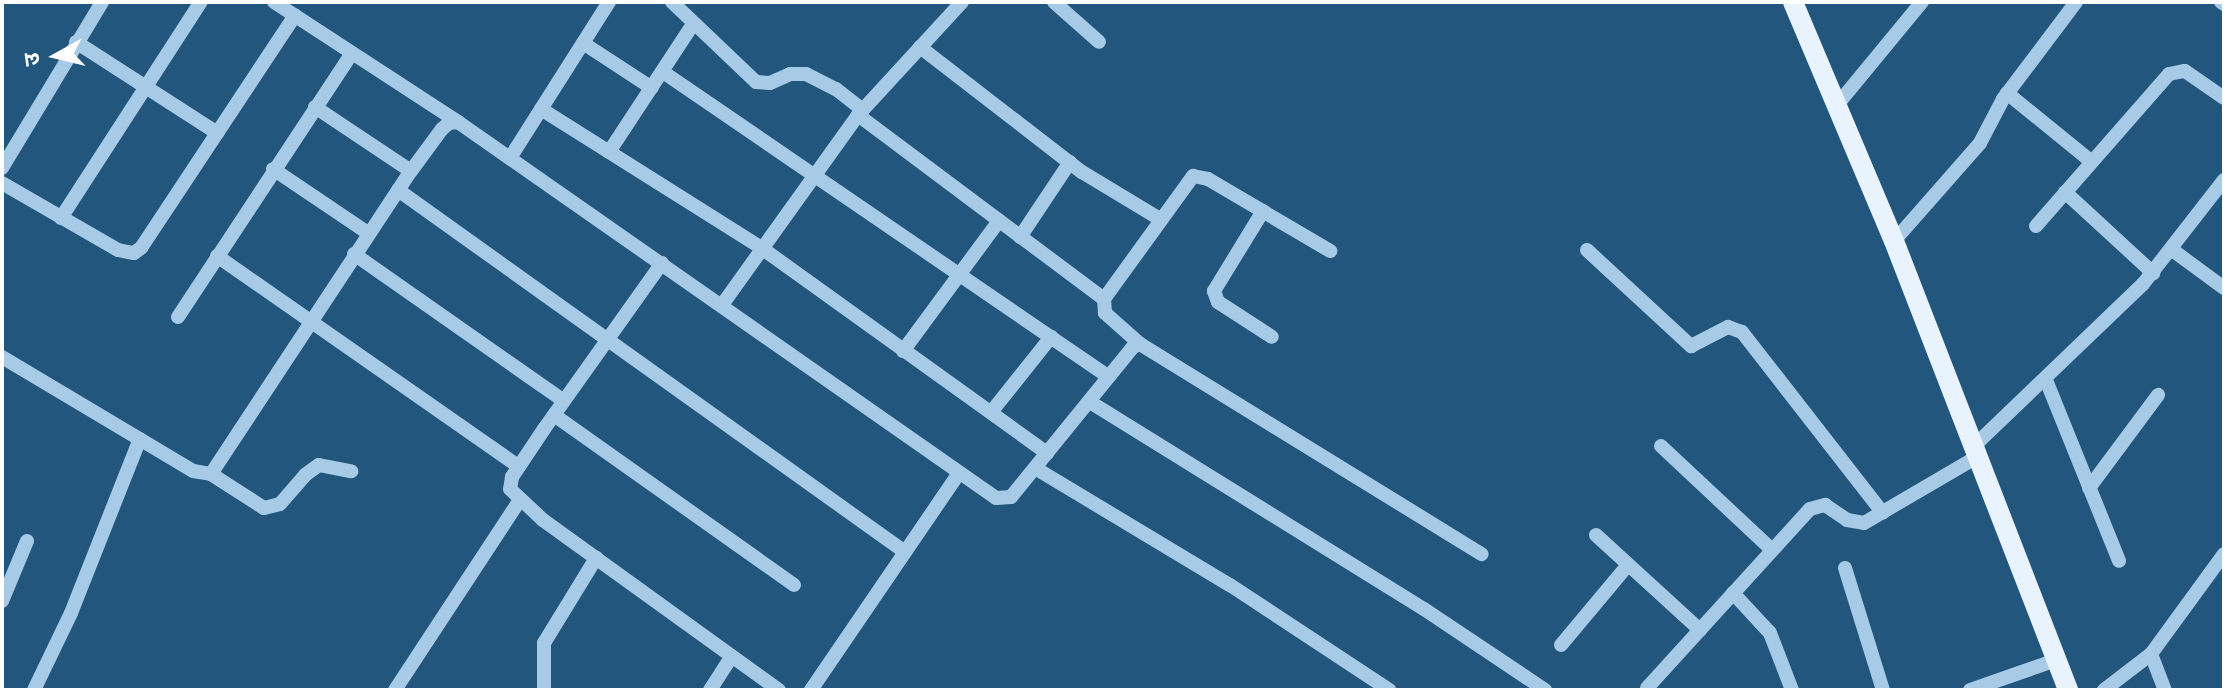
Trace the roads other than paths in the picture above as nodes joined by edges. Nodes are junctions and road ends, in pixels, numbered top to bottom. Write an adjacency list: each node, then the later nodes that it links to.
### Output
1 (102, 2): 13 (street)
2 (201, 2): 19 (street)
3 (274, 2): 11 (street)
4 (609, 2): 15 (street)
5 (672, 2): 12 (street)
6 (962, 2): 16 (street)
7 (1054, 2): 14 (street)
8 (1793, 2): 23 (main road)
9 (1922, 2): 23 (street)
10 (2076, 2): 21 (street)
11 (295, 15): 17 (street); 28 (street)
12 (693, 24): 18 (street); 26 (street)
13 (76, 42): 19 (street); 33 (street)
14 (1099, 42)
15 (583, 43): 20 (street); 25 (street)
16 (920, 47): 26 (street); 31 (street)
17 (352, 53): 24 (street); 27 (street)
18 (663, 72): 20 (street); 36 (street)
19 (146, 86): 28 (street); 42 (street)
20 (652, 88): 29 (street)
21 (2007, 93): 32 (street); 48 (street)
22 (2224, 98): 32 (street)
23 (1837, 105): 48 (main road)
24 (315, 107): 34 (street); 35 (street)
25 (541, 109): 29 (street); 30 (street)
26 (860, 112): 36 (street); 44 (street)
27 (458, 122): 30 (street); 35 (street)
28 (217, 133): 42 (street)
29 (609, 152): 49 (street)
30 (510, 158): 55 (street)
31 (1070, 162): 43 (street); 47 (street)
32 (2092, 162): 40 (street)
33 (2, 168)
34 (273, 169): 46 (street); 54 (street)
35 (411, 171): 39 (street)
36 (818, 175): 49 (street); 56 (street)
37 (2224, 180): 50 (street)
38 (2, 183): 42 (street)
39 (398, 190): 46 (street); 65 (street)
40 (2065, 192): 45 (street); 57 (street)
41 (1263, 211): 43 (street); 52 (street); 64 (street)
42 (61, 218)
43 (1160, 219): 59 (street)
44 (999, 221): 47 (street); 56 (street)
45 (2036, 226)
46 (368, 233): 53 (street)
47 (1020, 237): 59 (street)
48 (1894, 241): 78 (main road)
49 (763, 249): 60 (street); 67 (street)
50 (2171, 249): 57 (street); 58 (street)
51 (1587, 250): 87 (street)
52 (1330, 251)
53 (354, 254): 62 (street); 72 (street)
54 (217, 256): 61 (street); 62 (street)
55 (662, 263): 60 (street); 65 (street)
56 (961, 273): 63 (street); 67 (street)
57 (2153, 273): 70 (street)
58 (2224, 288)
59 (1104, 299): 66 (street)
60 (722, 305): 83 (street)
61 (178, 317)
62 (311, 321): 80 (street); 84 (street)
63 (1051, 337): 69 (street); 74 (street)
64 (1272, 337)
65 (609, 339): 72 (street); 91 (street)
66 (1140, 344): 69 (street); 92 (street)
67 (903, 351): 74 (street)
68 (2, 357): 76 (street)
69 (1109, 377): 73 (street)
70 (2046, 380): 78 (street); 85 (street)
71 (2158, 395): 85 (street)
72 (564, 401): 75 (street)
73 (1090, 402): 79 (street); 114 (street)
74 (992, 411): 79 (street)
75 (554, 415): 80 (street); 98 (street)
76 (140, 439): 84 (street); 108 (street)
77 (1661, 446): 90 (street)
78 (1975, 452): 87 (street); 105 (main road)
79 (1047, 453): 81 (street)
80 (519, 467): 86 (street)
81 (1035, 468): 83 (street); 107 (street)
82 (351, 471): 84 (street)
83 (959, 473): 91 (street)
84 (211, 474)
85 (2089, 488): 95 (street)
86 (519, 501): 94 (street); 109 (street)
87 (1883, 513): 90 (street)
88 (1596, 535): 96 (street)
89 (27, 541): 100 (street)
90 (1772, 550): 99 (street)
91 (905, 552): 113 (street)
92 (1482, 554)
93 (2224, 554): 103 (street)
94 (596, 558): 104 (street); 110 (street)
95 (2119, 561)
96 (1628, 565): 101 (street); 102 (street)
97 (1845, 568): 116 (street)
98 (794, 585)
99 (1733, 593): 101 (street); 115 (street)
100 (2, 601)
101 (1700, 630): 106 (street)
102 (1561, 645)
103 (2151, 654): 119 (street); 120 (street)
104 (732, 656): 111 (street); 112 (street)
105 (2056, 660): 117 (street); 118 (main road)
106 (1647, 688)
107 (1384, 689)
108 (34, 690)
109 (395, 690)
110 (544, 690)
111 (710, 690)
112 (779, 690)
113 (811, 690)
114 (1545, 690)
115 (1792, 690)
116 (1883, 690)
117 (1970, 690)
118 (2068, 690)
119 (2104, 690)
120 (2165, 690)

